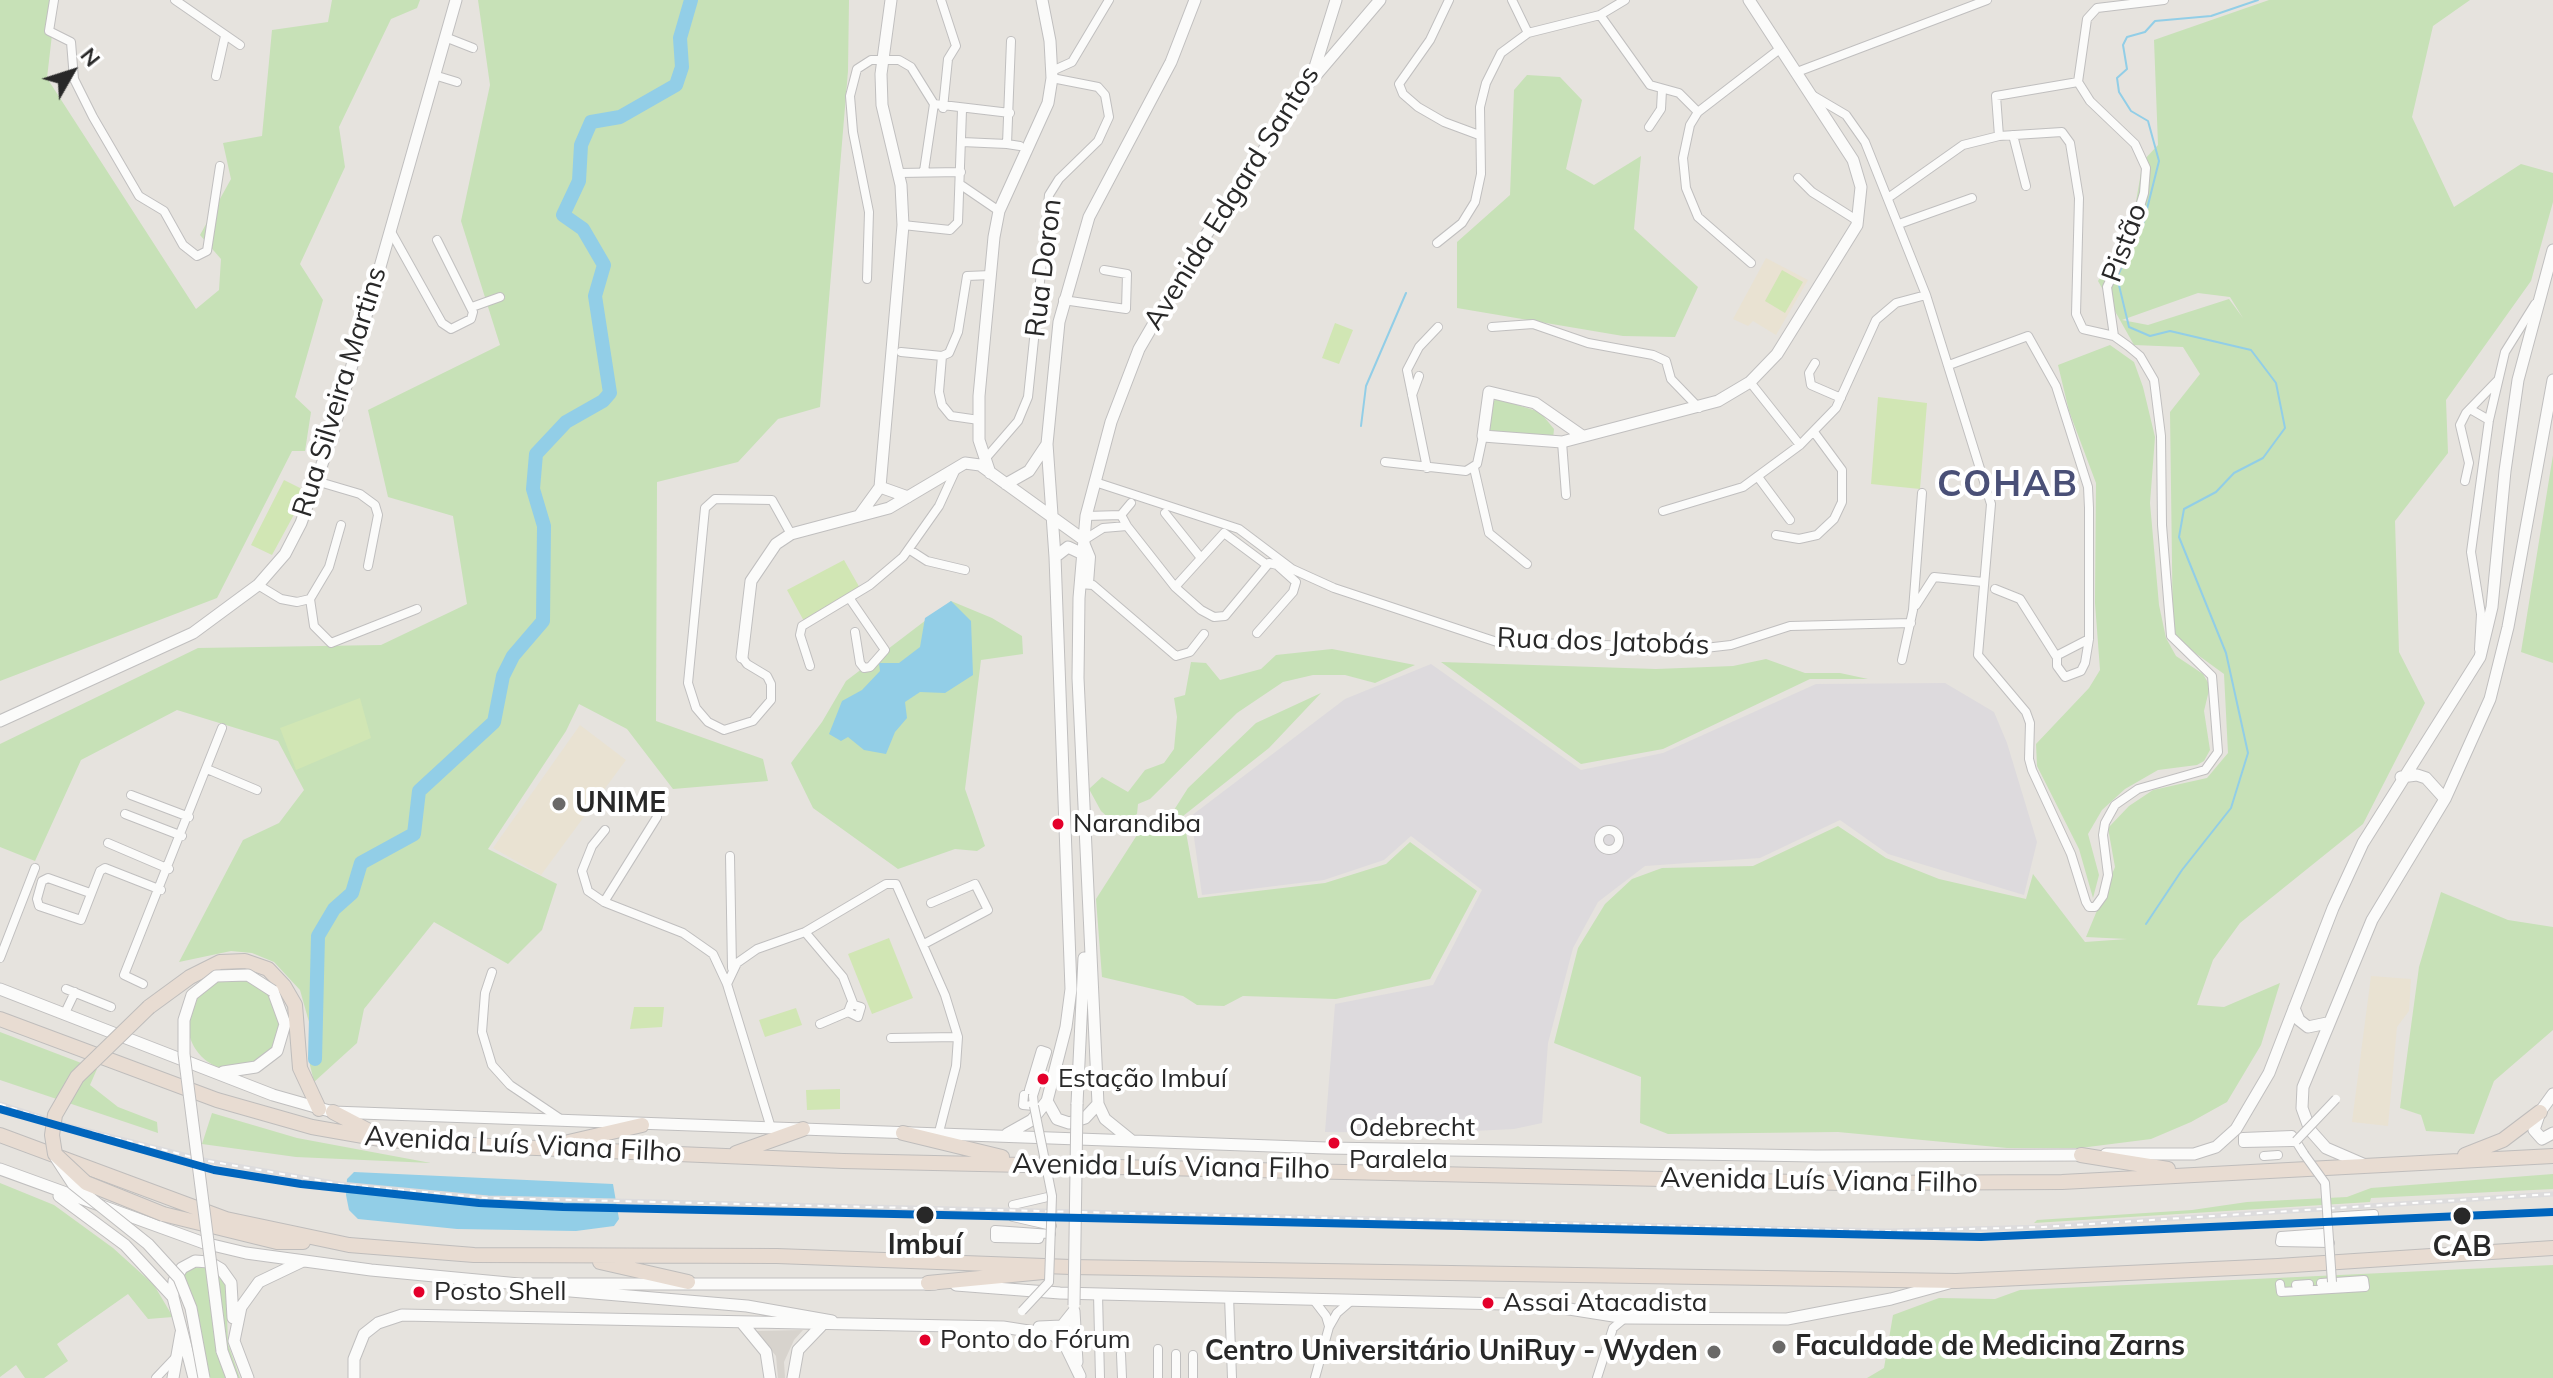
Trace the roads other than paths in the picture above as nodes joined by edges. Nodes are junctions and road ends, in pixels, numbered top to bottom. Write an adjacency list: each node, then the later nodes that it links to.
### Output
1 (54, 0): 52 (street)
2 (175, 0): 21 (street)
3 (456, 0): 22 (main road, Rua Silveira Martins)
4 (891, 0): 27 (main road)
5 (941, 0): 39 (street)
6 (1042, 0): 31 (main road)
7 (1109, 0): 28 (street)
8 (1195, 0): 75 (main road)
9 (1336, 0): 34 (main road, Avenida Edgard Santos)
10 (1380, 0): 34 (main road)
11 (1449, 0): 45 (street)
12 (1512, 0): 20 (street)
13 (1625, 0): 19 (street)
14 (1749, 0): 26 (main road)
15 (1987, 0): 29 (street)
16 (2085, 0): 18 (street)
17 (2158, 1): 18 (street)
18 (2092, 11): 36 (street)
19 (1600, 15): 20 (street); 37 (street)
20 (1528, 33): 45 (street)
21 (225, 36): 24 (street); 32 (street)
22 (445, 37): 25 (street); 30 (main road, Rua Silveira Martins)
23 (1011, 41): 42 (street)
24 (240, 45)
25 (473, 48)
26 (1781, 48): 29 (main road); 41 (street)
27 (884, 58): 39 (street); 55 (main road); 72 (street)
28 (1072, 62): 31 (street); 33 (street)
29 (1797, 72): 38 (main road)
30 (434, 75): 35 (street); 65 (main road, Rua Silveira Martins)
31 (1052, 75): 33 (street, Rua Doron); 44 (main road)
32 (216, 76)
33 (1070, 79): 102 (street, Rua Doron)
34 (1311, 80): 112 (main road, Avenida Edgard Santos)
35 (457, 82)
36 (2078, 82): 47 (street); 80 (street, Pistão)
37 (1662, 90): 41 (street); 43 (street)
38 (1812, 95): 59 (street); 62 (main road)
39 (938, 106): 40 (street); 53 (street)
40 (962, 110): 42 (street); 48 (street)
41 (1698, 112): 69 (street)
42 (1010, 113): 49 (street)
43 (1649, 127)
44 (1035, 133): 50 (main road); 51 (main road)
45 (1479, 135): 67 (street)
46 (2013, 135): 47 (street); 58 (street); 80 (street)
47 (1999, 136): 59 (street)
48 (962, 142): 49 (street); 54 (street)
49 (1007, 144): 50 (street)
50 (1020, 146): 51 (main road)
51 (1018, 165): 61 (main road)
52 (220, 166)
53 (924, 171): 54 (street); 55 (street)
54 (961, 172): 57 (street)
55 (899, 173): 64 (main road)
56 (1798, 178): 62 (street)
57 (961, 185): 61 (street); 64 (street)
58 (2026, 186)
59 (1888, 198): 63 (street)
60 (1972, 198): 63 (street)
61 (999, 211): 71 (main road)
62 (1858, 221): 88 (main road)
63 (1899, 224): 73 (street)
64 (903, 225): 113 (main road)
65 (390, 230): 77 (street); 110 (main road, Rua Silveira Martins)
66 (437, 240): 77 (street)
67 (1437, 243)
68 (2553, 250): 76 (main road, Avenida Luís Viana Filho)
69 (1751, 263)
70 (1104, 270): 75 (street)
71 (991, 275): 82 (street); 93 (main road)
72 (867, 279)
73 (1926, 295): 84 (street); 90 (street)
74 (500, 297): 77 (street)
75 (1066, 300): 100 (main road)
76 (2538, 300): 86 (street); 156 (main road, Avenida Luís Viana Filho)
77 (472, 307)
78 (1438, 327): 89 (street)
79 (1492, 327): 91 (street)
80 (2114, 336): 140 (street)
81 (901, 352): 82 (street)
82 (942, 356): 93 (street)
83 (1815, 363): 90 (street)
84 (1949, 365): 140 (street); 153 (street)
85 (1419, 376): 89 (street)
86 (2498, 379): 92 (street); 94 (street)
87 (2553, 380): 165 (main road)
88 (1750, 382): 91 (main road); 101 (street)
89 (1412, 396): 105 (street)
90 (1841, 398): 95 (street)
91 (1699, 408): 96 (main road)
92 (2470, 409): 94 (street); 111 (street)
93 (979, 420): 98 (main road)
94 (2489, 420): 156 (street)
95 (1814, 432): 101 (street); 130 (street)
96 (1581, 435): 97 (main road); 99 (main road)
97 (1483, 436): 99 (main road); 106 (street)
98 (979, 440): 102 (main road); 104 (main road)
99 (1562, 442): 116 (street)
100 (1047, 444): 107 (main road); 114 (main road)
101 (1800, 445): 109 (street)
102 (986, 458): 108 (main road)
103 (1385, 462): 105 (street)
104 (961, 466): 108 (main road); 117 (main road); 132 (street)
105 (1427, 468): 106 (street)
106 (1474, 468): 136 (street)
107 (1049, 470): 114 (main road); 121 (main road)
108 (990, 473): 114 (main road)
109 (1758, 477): 119 (street); 125 (street)
110 (316, 481): 138 (street); 142 (main road, Rua Silveira Martins)
111 (2465, 481)
112 (1095, 482): 124 (main road, Avenida Edgard Santos); 149 (street, Rua dos Jatobás)
113 (880, 487): 117 (main road); 123 (main road)
114 (1014, 491): 121 (main road); 129 (main road)
115 (1922, 493): 148 (street)
116 (1566, 495)
117 (908, 497): 123 (main road)
118 (1131, 503): 122 (street)
119 (1663, 511)
120 (1165, 513): 135 (street)
121 (1051, 514): 124 (main road); 129 (main road); 131 (main road)
122 (1121, 515): 124 (street); 127 (street)
123 (859, 516): 128 (main road)
124 (1086, 516): 131 (main road, Avenida Edgard Santos)
125 (1790, 520)
126 (341, 525): 145 (street)
127 (1127, 526): 131 (street); 143 (street)
128 (791, 534): 154 (main road); 154 (street)
129 (1052, 534): 134 (main road)
130 (1776, 535)
131 (1084, 540): 133 (main road, Avenida Edgard Santos); 141 (street)
132 (910, 550): 139 (street); 146 (street)
133 (1083, 554): 134 (main road); 141 (main road, Avenida Edgard Santos)
134 (1055, 557): 207 (main road)
135 (1201, 558): 137 (street); 143 (street)
136 (1527, 564)
137 (1267, 565): 143 (street); 151 (street)
138 (368, 566)
139 (965, 570)
140 (1983, 582): 148 (street)
141 (1084, 583): 152 (street); 167 (main road, Avenida Edgard Santos)
142 (258, 585): 145 (street); 159 (main road, Rua Silveira Martins)
143 (1175, 587)
144 (1995, 589): 155 (street)
145 (310, 599): 147 (street)
146 (850, 599): 150 (street); 158 (street)
147 (417, 609)
148 (1913, 610): 149 (street)
149 (1911, 623): 157 (street)
150 (855, 632)
151 (1257, 633)
152 (1204, 634)
153 (2089, 639): 155 (street); 155 (street)
154 (742, 657)
155 (2057, 657)
156 (2480, 657): 162 (main road, Avenida Luís Viana Filho)
157 (1902, 660)
158 (810, 666)
159 (0, 721)
160 (222, 728): 161 (street)
161 (207, 769): 163 (street); 168 (street)
162 (2401, 777): 165 (main road); 192 (main road, Avenida Luís Viana Filho)
163 (257, 790)
164 (131, 795): 168 (street)
165 (2445, 799): 196 (main road)
166 (125, 814): 172 (street)
167 (1084, 815): 170 (street); 181 (main road, Avenida Edgard Santos)
168 (189, 817): 172 (street)
169 (657, 817): 179 (street)
170 (1103, 828)
171 (605, 830): 179 (street)
172 (182, 836): 176 (street)
173 (108, 843): 176 (street)
174 (730, 856): 185 (street)
175 (35, 868): 184 (street)
176 (169, 869): 177 (street)
177 (161, 890): 178 (street); 187 (street)
178 (90, 893): 178 (street)
179 (604, 902): 188 (street)
180 (931, 903): 183 (street)
181 (1087, 918): 208 (main road, Avenida Edgard Santos); 268 (main road, bridge)
182 (805, 932): 183 (street); 185 (street); 190 (street)
183 (924, 944): 198 (street)
184 (0, 958)
185 (732, 969): 188 (street)
186 (492, 972): 212 (street)
187 (143, 984)
188 (727, 984): 214 (street)
189 (0, 989): 194 (main road, Avenida Luís Viana Filho)
190 (853, 1003): 193 (street); 193 (street)
191 (111, 1007): 194 (street)
192 (2294, 1008): 196 (main road); 228 (main road, Avenida Luís Viana Filho)
193 (848, 1012): 197 (street)
194 (64, 1015): 201 (main road, Avenida Luís Viana Filho)
195 (0, 1019): 222 (highway, Avenida Luís Viana Filho)
196 (2327, 1023): 236 (main road)
197 (820, 1024)
198 (958, 1037): 199 (street); 216 (street)
199 (891, 1038)
200 (1039, 1065): 209 (street)
201 (206, 1070): 210 (main road, Avenida Luís Viana Filho); 290 (main road, bridge)
202 (1027, 1075): 203 (street)
203 (1026, 1085)
204 (2553, 1094): 211 (main road)
205 (1024, 1095): 209 (street)
206 (2336, 1099): 224 (street, bridge)
207 (1047, 1101): 208 (main road); 220 (main road)
208 (1098, 1104): 223 (main road)
209 (1034, 1106): 240 (street, bridge)
210 (326, 1110): 212 (main road, Avenida Luís Viana Filho); 222 (highway); 226 (highway, bridge)
211 (2540, 1112): 218 (main road); 234 (highway)
212 (567, 1122): 213 (main road, Avenida Luís Viana Filho)
213 (642, 1125): 214 (main road, Avenida Luís Viana Filho); 225 (highway)
214 (771, 1128): 215 (main road, Avenida Luís Viana Filho)
215 (803, 1129): 217 (main road, Avenida Luís Viana Filho); 233 (highway)
216 (939, 1132): 217 (main road, Avenida Luís Viana Filho); 220 (main road, Avenida Luís Viana Filho)
217 (903, 1133): 235 (highway)
218 (2553, 1133)
219 (0, 1135): 247 (highway)
220 (1003, 1135): 223 (main road, Avenida Luís Viana Filho)
221 (2251, 1139): 224 (street)
222 (386, 1140): 225 (highway, Avenida Luís Viana Filho)
223 (1132, 1140): 228 (main road, Avenida Luís Viana Filho)
224 (2296, 1141): 227 (street, bridge)
225 (544, 1148): 233 (highway, Avenida Luís Viana Filho)
226 (55, 1154): 247 (highway, bridge); 289 (main road, bridge)
227 (2304, 1154): 230 (street); 244 (street, bridge)
228 (2081, 1155): 238 (highway)
229 (2278, 1155): 231 (street)
230 (2292, 1155)
231 (2264, 1156)
232 (2553, 1156): 234 (highway, Avenida Luís Viana Filho)
233 (726, 1157): 235 (highway, Avenida Luís Viana Filho)
234 (2444, 1161): 236 (highway, Avenida Luís Viana Filho)
235 (1022, 1163): 238 (highway, Avenida Luís Viana Filho)
236 (2371, 1166): 238 (highway, Avenida Luís Viana Filho)
237 (0, 1169): 239 (main road)
238 (2204, 1174)
239 (42, 1185): 252 (main road); 265 (main road)
240 (1052, 1196): 241 (street); 245 (street, bridge)
241 (1013, 1205)
242 (2374, 1214): 244 (street)
243 (1013, 1217): 245 (street)
244 (2328, 1217): 249 (street, bridge)
245 (1051, 1230): 246 (street); 269 (street, bridge)
246 (1038, 1238)
247 (315, 1239): 251 (highway)
248 (2291, 1239): 249 (street)
249 (2330, 1243): 256 (street, bridge)
250 (2553, 1248): 254 (highway)
251 (568, 1256): 253 (highway); 255 (highway)
252 (303, 1260): 259 (main road); 278 (main road)
253 (1071, 1267): 254 (highway); 257 (highway)
254 (1956, 1281): 271 (main road)
255 (688, 1282): 257 (main road); 259 (main road)
256 (2332, 1282): 258 (street, bridge); 260 (street)
257 (928, 1283): 263 (main road)
258 (2321, 1283)
259 (519, 1284): 275 (main road)
260 (2280, 1284)
261 (2309, 1284): 262 (street)
262 (2296, 1285)
263 (1098, 1294): 264 (main road); 295 (street)
264 (1229, 1296): 266 (main road); 300 (street)
265 (173, 1297): 273 (main road); 278 (main road)
266 (1313, 1299): 267 (main road); 277 (street)
267 (1352, 1300): 270 (main road); 277 (street)
268 (1074, 1308): 276 (main road); 285 (main road)
269 (1022, 1311)
270 (1600, 1314): 271 (main road); 279 (street)
271 (1626, 1318): 279 (street)
272 (743, 1324): 274 (main road); 292 (main road); 293 (main road)
273 (182, 1325): 284 (main road); 288 (main road)
274 (821, 1326): 275 (main road); 294 (main road)
275 (848, 1326): 276 (main road)
276 (1003, 1327): 285 (main road)
277 (1329, 1327): 301 (street)
278 (233, 1329): 291 (main road)
279 (1610, 1334): 302 (street)
280 (1158, 1349): 297 (street)
281 (1121, 1354): 296 (street)
282 (1176, 1354): 298 (street)
283 (1193, 1355): 299 (street)
284 (176, 1358): 286 (street); 287 (main road)
285 (1080, 1377)
286 (156, 1378)
287 (173, 1378)
288 (194, 1378)
289 (204, 1378)
290 (232, 1378)
291 (248, 1378)
292 (354, 1378)
293 (770, 1378)
294 (793, 1378)
295 (1100, 1378)
296 (1122, 1378)
297 (1158, 1378)
298 (1176, 1378)
299 (1193, 1378)
300 (1232, 1378)
301 (1315, 1378)
302 (1597, 1378)

